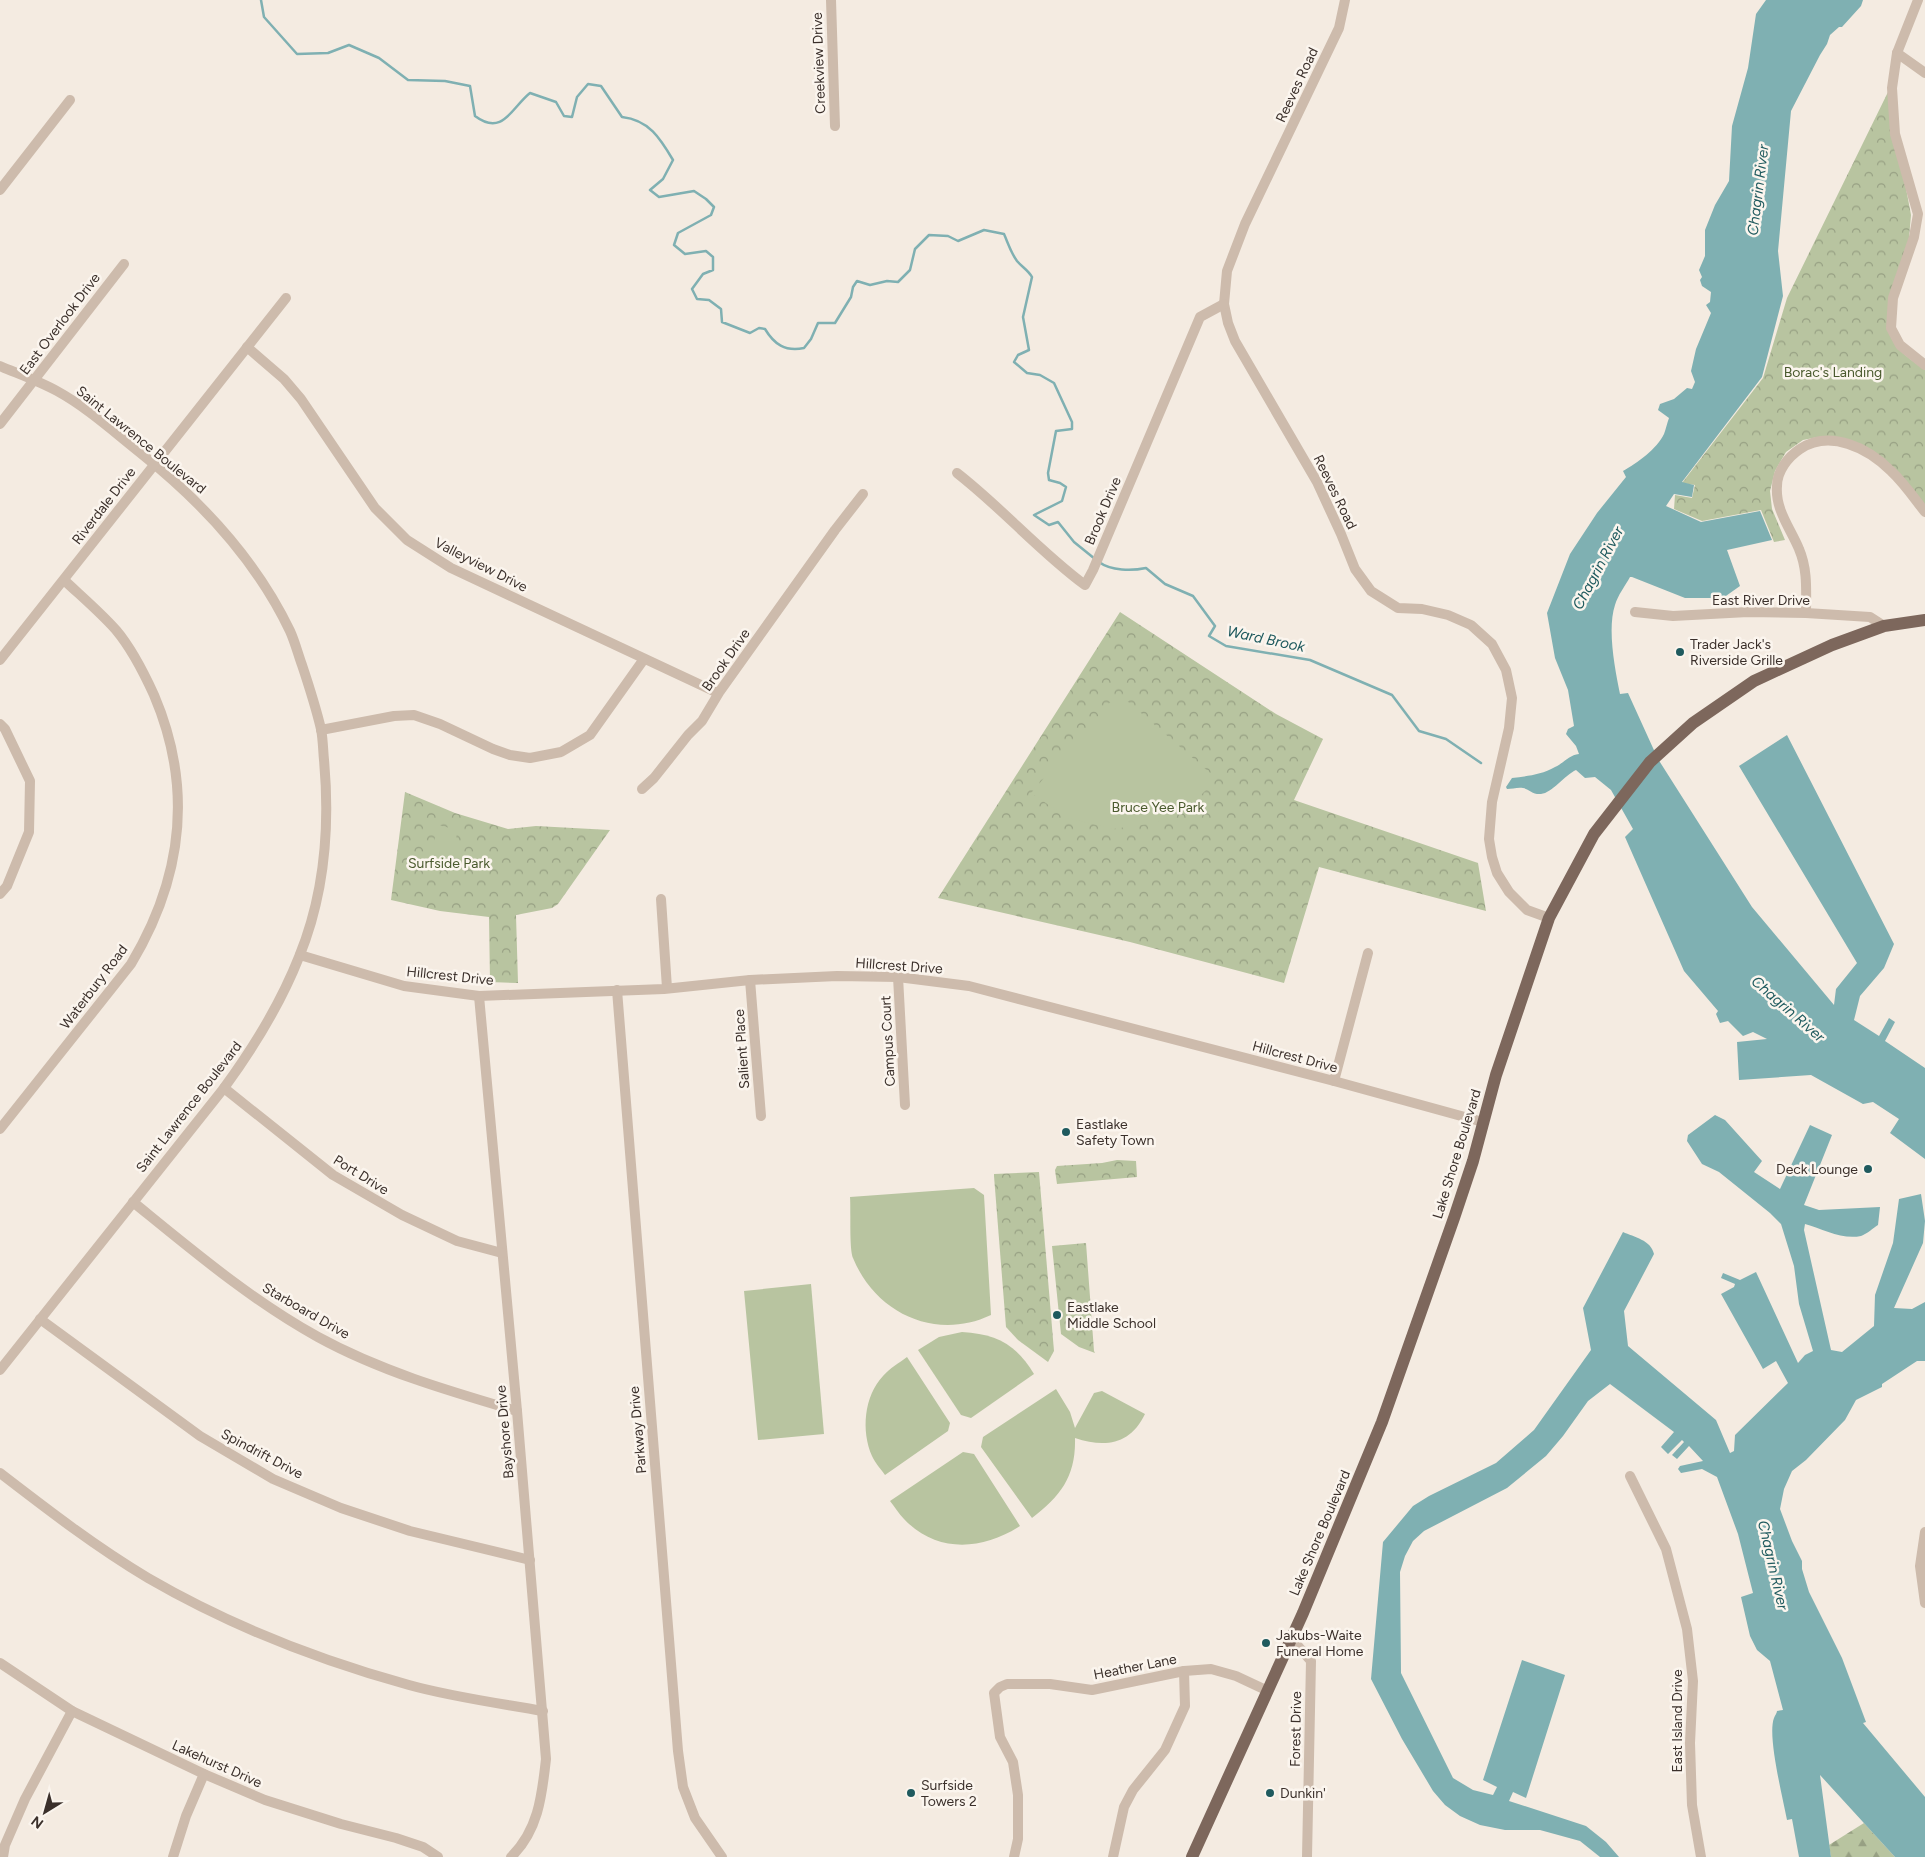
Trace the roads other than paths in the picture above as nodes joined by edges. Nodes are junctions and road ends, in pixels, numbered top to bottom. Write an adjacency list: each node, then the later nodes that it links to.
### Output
1 (831, 0): 7 (street, Creekview Drive)
2 (1345, 0): 12 (street, Reeves Road)
3 (1918, 0): 4 (street)
4 (1897, 53): 5 (street); 9 (street)
5 (1925, 73)
6 (70, 100): 8 (street)
7 (835, 126)
8 (0, 190)
9 (1922, 217): 14 (street)
10 (124, 264): 16 (street, East Overlook Drive)
11 (286, 298): 13 (street, Riverdale Drive)
12 (1224, 304): 19 (street, Brook Drive); 35 (street, Reeves Road)
13 (247, 347): 18 (street, Riverdale Drive); 27 (street, Valleyview Drive)
14 (1925, 365)
15 (0, 366): 16 (street, Saint Lawrence Boulevard)
16 (34, 380): 17 (street, East Overlook Drive); 18 (street, Saint Lawrence Boulevard)
17 (0, 424)
18 (154, 464): 22 (street, Riverdale Drive); 31 (street, Saint Lawrence Boulevard)
19 (958, 473)
20 (863, 494): 29 (street, Brook Drive)
21 (1925, 512): 24 (street)
22 (64, 580): 28 (street, Riverdale Drive); 48 (street, Waterbury Road)
23 (1635, 612): 24 (street, East River Drive)
24 (1806, 613): 26 (street, East River Drive)
25 (1925, 620): 26 (main road, Lake Shore Boulevard)
26 (1884, 626): 35 (main road, Lake Shore Boulevard)
27 (644, 659): 29 (street, Valleyview Drive); 31 (street)
28 (0, 660)
29 (718, 693): 32 (street, Brook Drive)
30 (0, 724): 33 (street)
31 (321, 730): 37 (street, Saint Lawrence Boulevard)
32 (642, 789)
33 (0, 894)
34 (661, 899): 40 (street)
35 (1549, 918): 47 (main road, Lake Shore Boulevard)
36 (1368, 953): 43 (street)
37 (300, 955): 42 (street, Hillcrest Drive); 44 (street, Saint Lawrence Boulevard)
38 (898, 977): 39 (street, Hillcrest Drive); 43 (street, Hillcrest Drive); 45 (street, Campus Court)
39 (750, 980): 40 (street, Hillcrest Drive); 46 (street, Salient Place)
40 (667, 988): 41 (street, Hillcrest Drive)
41 (617, 990): 42 (street, Hillcrest Drive); 70 (street, Parkway Drive)
42 (479, 996): 50 (street, Bayshore Drive)
43 (1334, 1081): 47 (street, Hillcrest Drive)
44 (224, 1088): 49 (street, Saint Lawrence Boulevard); 50 (street, Port Drive)
45 (905, 1105)
46 (761, 1116)
47 (1483, 1122): 59 (main road, Lake Shore Boulevard)
48 (0, 1129)
49 (133, 1202): 51 (street, Saint Lawrence Boulevard); 53 (street, Starboard Drive)
50 (502, 1253): 53 (street, Bayshore Drive)
51 (40, 1319): 52 (street, Saint Lawrence Boulevard); 57 (street, Spindrift Drive)
52 (0, 1370)
53 (517, 1411): 57 (street, Bayshore Drive)
54 (0, 1473): 64 (street)
55 (1630, 1476): 75 (street, East Island Drive)
56 (1925, 1532): 58 (street)
57 (530, 1560): 64 (street, Bayshore Drive)
58 (1925, 1603)
59 (1292, 1638): 62 (main road, Lake Shore Boulevard); 74 (street, Forest Drive)
60 (0, 1663): 63 (street, Lakehurst Drive)
61 (1184, 1671): 62 (street, Heather Lane); 71 (street, Heather Lane); 72 (street)
62 (1268, 1691): 73 (main road, Lake Shore Boulevard)
63 (72, 1711): 65 (street, Lakehurst Drive); 66 (street)
64 (542, 1711): 69 (street, Bayshore Drive)
65 (204, 1774): 67 (street); 68 (street, Lakehurst Drive)
66 (3, 1857)
67 (173, 1857)
68 (438, 1857)
69 (512, 1857)
70 (722, 1857)
71 (1014, 1857)
72 (1113, 1857)
73 (1192, 1857)
74 (1307, 1857)
75 (1701, 1857)

